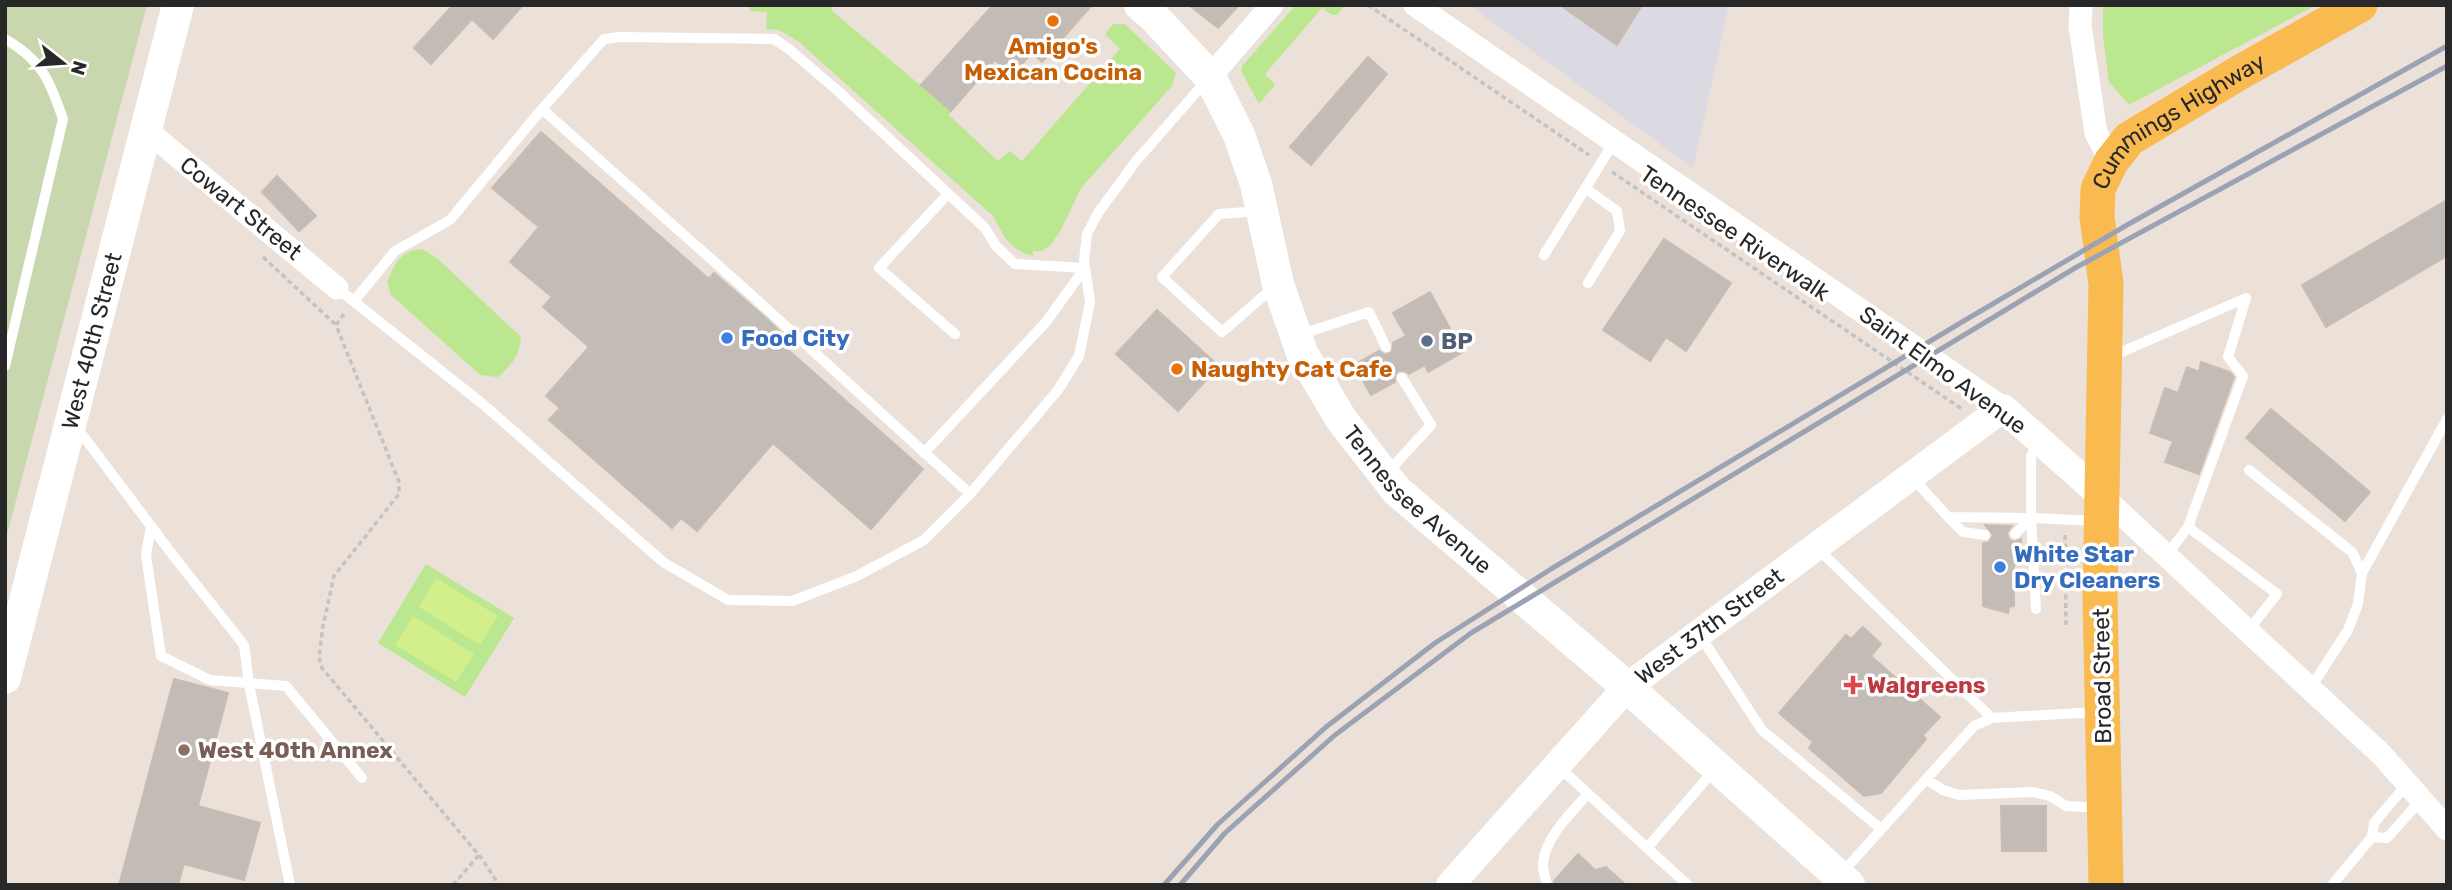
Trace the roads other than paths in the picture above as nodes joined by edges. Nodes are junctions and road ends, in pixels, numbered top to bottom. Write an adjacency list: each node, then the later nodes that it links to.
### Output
1 (178, 5): 10 (main road, West 40th Street)
2 (1140, 5): 8 (main road, Tennessee Avenue)
3 (1272, 5): 8 (street)
4 (1415, 5): 11 (street, Saint Elmo Avenue)
5 (2081, 5): 12 (street)
6 (2360, 5): 12 (main road, Cummings Highway)
7 (5, 39): 25 (lane)
8 (1210, 77): 15 (main road, Tennessee Avenue); 17 (lane)
9 (542, 109): 14 (lane); 20 (lane); 31 (lane)
10 (145, 129): 20 (street, Cowart Street); 29 (main road, West 40th Street)
11 (1614, 142): 13 (lane); 27 (street, Saint Elmo Avenue)
12 (2111, 162): 24 (main road, Cummings Highway)
13 (1585, 188): 16 (lane); 18 (lane)
14 (948, 194): 17 (lane); 21 (lane)
15 (1263, 210): 19 (main road, Tennessee Avenue); 19 (lane)
16 (1544, 255)
17 (1085, 268): 31 (lane); 35 (lane)
18 (1588, 283)
19 (1278, 284): 22 (main road, Tennessee Avenue)
20 (346, 295): 35 (lane)
21 (955, 334)
22 (1296, 335): 23 (lane); 33 (main road, Tennessee Avenue)
23 (1386, 347)
24 (2105, 351): 36 (main road, Broad Street); 40 (lane)
25 (5, 366)
26 (1402, 378): 33 (lane)
27 (1993, 416): 30 (street, Saint Elmo Avenue); 34 (street, West 37th Street)
28 (2447, 419): 45 (lane)
29 (71, 420): 39 (lane); 49 (main road, West 40th Street)
30 (2040, 441): 36 (street, Saint Elmo Avenue); 38 (lane)
31 (924, 453): 35 (lane)
32 (2249, 470): 45 (lane)
33 (1385, 475): 51 (main road, Tennessee Avenue)
34 (1911, 476): 37 (lane); 43 (street, West 37th Street)
35 (970, 494)
36 (2103, 509): 38 (lane); 44 (street, Saint Elmo Avenue); 53 (main road, Broad Street)
37 (1948, 517): 38 (lane); 42 (lane)
38 (2031, 519): 41 (lane); 46 (lane)
39 (151, 526): 50 (lane); 50 (lane)
40 (2188, 527): 44 (lane); 47 (lane)
41 (2015, 534)
42 (1985, 535)
43 (1816, 547): 48 (street, West 37th Street); 54 (lane)
44 (2166, 556): 47 (street, Saint Elmo Avenue)
45 (2362, 573): 52 (lane)
46 (2036, 609)
47 (2248, 631): 52 (street, Saint Elmo Avenue)
48 (1698, 634): 51 (street, West 37th Street); 62 (lane)
49 (5, 677)
50 (248, 684): 57 (lane); 69 (lane)
51 (1627, 687): 55 (street, West 37th Street); 56 (main road, Tennessee Avenue)
52 (2310, 689): 59 (street, Saint Elmo Avenue)
53 (2103, 712): 54 (lane); 61 (main road, Broad Street)
54 (1992, 718): 58 (lane)
55 (1557, 765): 60 (lane); 67 (street, West 37th Street)
56 (1717, 767): 65 (lane); 66 (main road, Tennessee Avenue)
57 (362, 778)
58 (1926, 779): 61 (lane); 62 (lane)
59 (2414, 792): 63 (street, Saint Elmo Avenue); 64 (lane); 64 (lane)
60 (1588, 794): 65 (lane); 70 (lane)
61 (2105, 809): 72 (main road, Broad Street)
62 (1881, 829): 66 (lane)
63 (2447, 829)
64 (2372, 838): 68 (lane)
65 (1647, 848): 71 (lane)
66 (1836, 876)
67 (1455, 883)
68 (2337, 883)
69 (290, 885)
70 (1547, 885)
71 (1688, 885)
72 (2106, 885)

